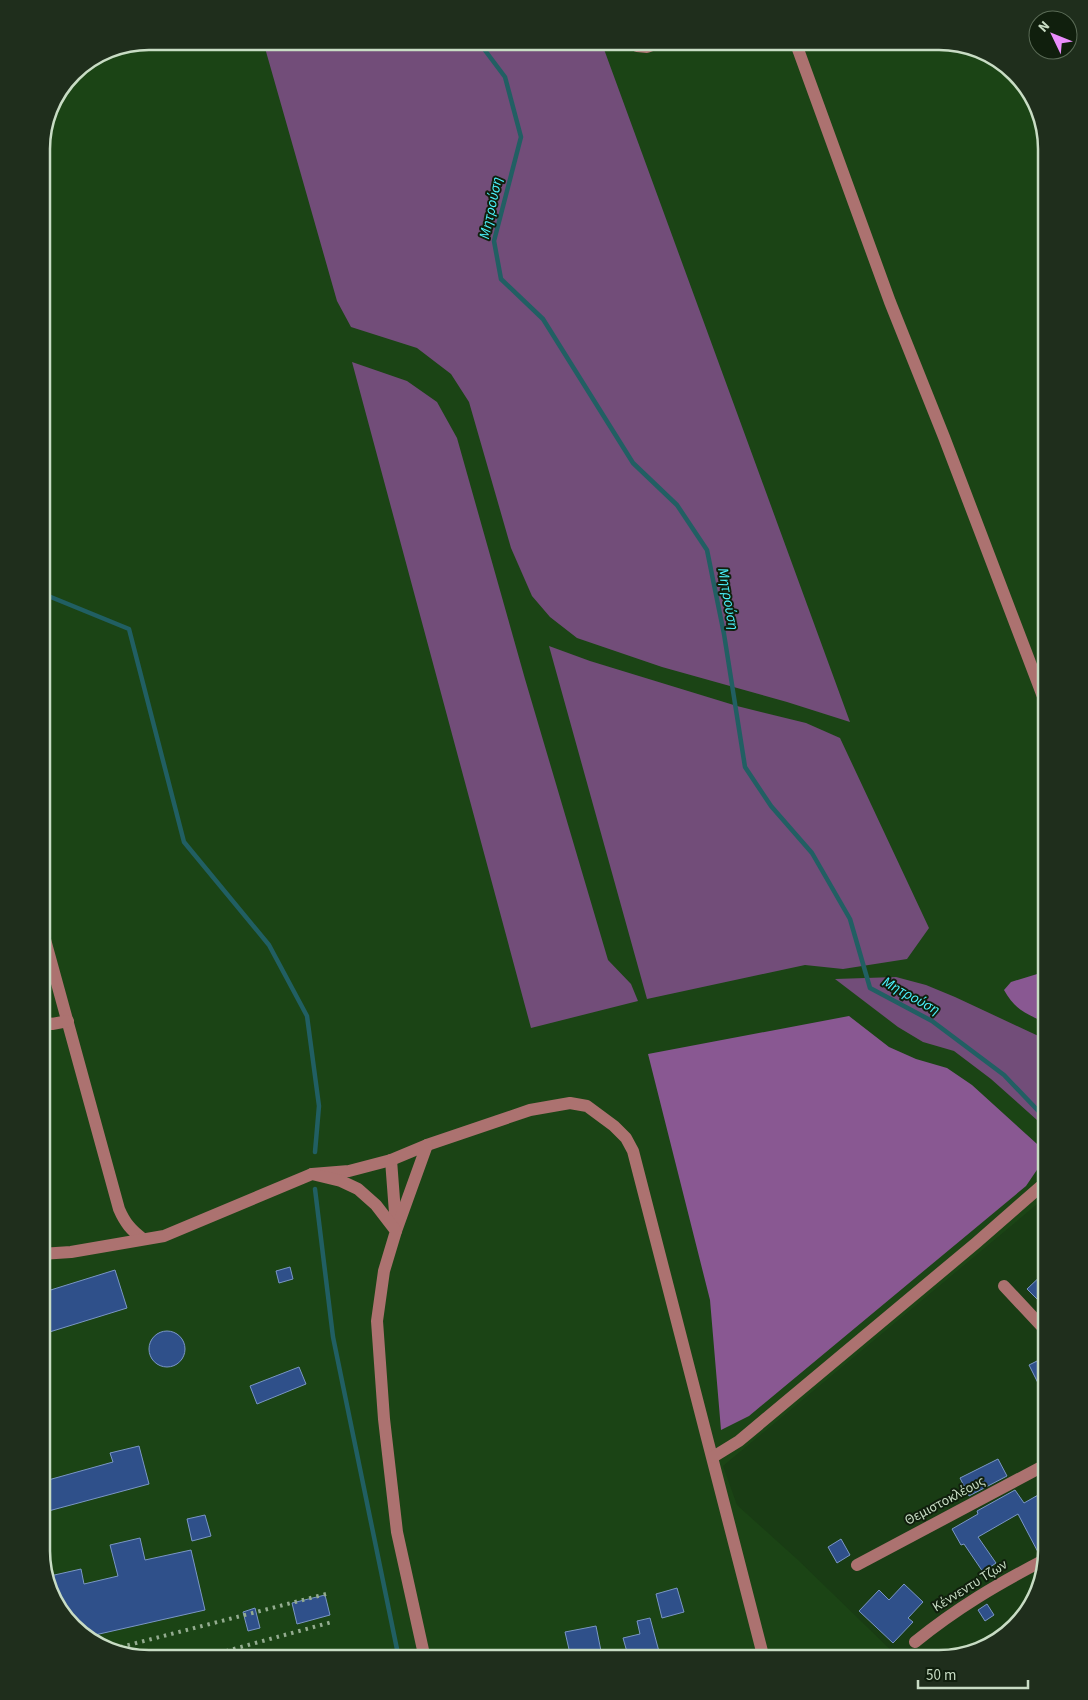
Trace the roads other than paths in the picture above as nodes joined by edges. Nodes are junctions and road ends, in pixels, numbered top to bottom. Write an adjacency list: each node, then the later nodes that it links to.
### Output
1 (798, 50): 2 (street)
2 (1038, 683)
3 (50, 957): 4 (street)
4 (68, 1021): 5 (street); 11 (street)
5 (50, 1024)
6 (427, 1145): 7 (street); 10 (street); 15 (street)
7 (391, 1160): 8 (street); 10 (street)
8 (312, 1174): 10 (street); 11 (street)
9 (1038, 1189): 15 (street)
10 (396, 1231): 20 (street)
11 (143, 1239): 12 (street)
12 (50, 1253)
13 (1004, 1286): 14 (street)
14 (1038, 1322)
15 (713, 1457): 21 (street)
16 (1038, 1469): 18 (street, Θεμιστοκλέους)
17 (1037, 1564): 19 (street, Κέννεντυ Τζων)
18 (857, 1565)
19 (915, 1642)
20 (423, 1650)
21 (762, 1650)

